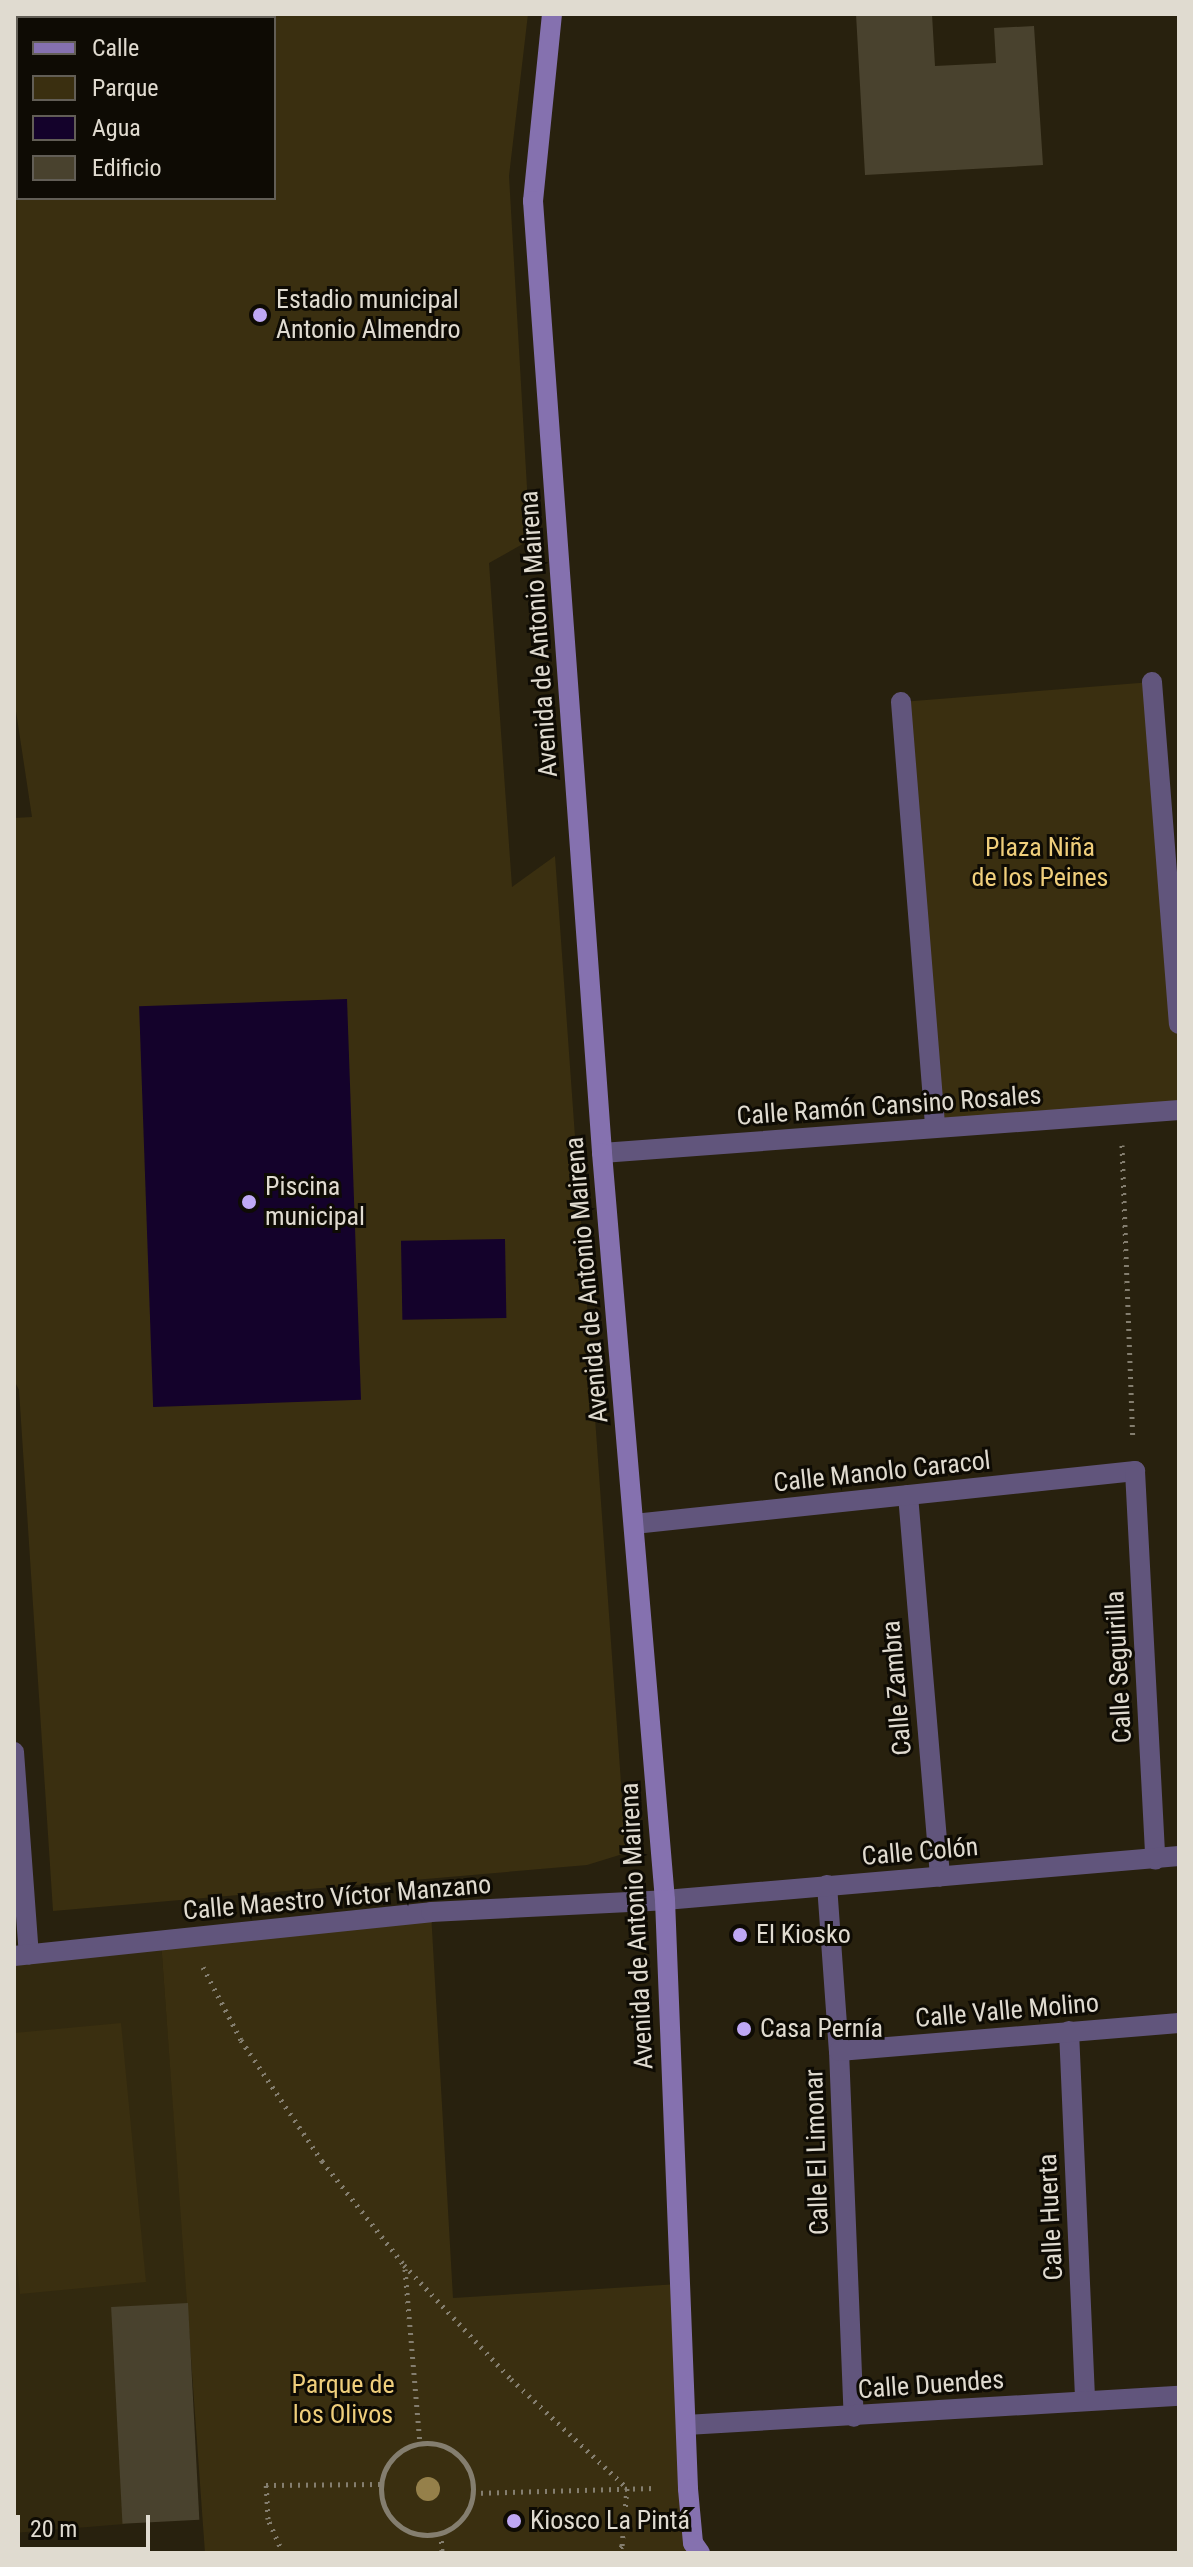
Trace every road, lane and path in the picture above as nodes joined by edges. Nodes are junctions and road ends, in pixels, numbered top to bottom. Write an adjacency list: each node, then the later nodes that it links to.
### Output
1 (552, 14): 8 (street, Avenida de Antonio Mairena)
2 (1152, 682): 4 (street)
3 (901, 702): 7 (street)
4 (1179, 1024)
5 (1179, 1110): 6 (street, Calle Ramón Cansino Rosales)
6 (1121, 1115): 7 (street, Calle Ramón Cansino Rosales); 9 (path)
7 (935, 1128): 8 (street, Calle Ramón Cansino Rosales)
8 (602, 1153): 11 (street, Avenida de Antonio Mairena)
9 (1135, 1471): 10 (street, Calle Manolo Caracol); 14 (street, Calle Seguirilla)
10 (908, 1495): 11 (street, Calle Manolo Caracol); 15 (street, Calle Zambra)
11 (634, 1524): 17 (street, Avenida de Antonio Mairena)
12 (14, 1752): 19 (street)
13 (1179, 1856): 14 (street, Calle Colón)
14 (1155, 1859): 15 (street, Calle Colón)
15 (940, 1877): 16 (street, Calle Colón)
16 (827, 1885): 17 (street, Calle Colón); 22 (street, Calle El Limonar)
17 (665, 1900): 18 (street, Calle Maestro Víctor Manzano); 27 (street, Avenida de Antonio Mairena)
18 (187, 1938): 19 (street, Calle Maestro Víctor Manzano); 23 (path)
19 (22, 1955)
20 (1179, 2023): 21 (street, Calle Valle Molino)
21 (1069, 2031): 22 (street, Calle Valle Molino); 25 (street, Calle Huerta)
22 (839, 2051): 26 (street, Calle El Limonar)
23 (404, 2265): 28 (path); 30 (path)
24 (1179, 2396): 25 (street, Calle Duendes)
25 (1085, 2399): 26 (street, Calle Duendes)
26 (854, 2417): 27 (street, Calle Duendes)
27 (686, 2425): 31 (street, Avenida de Antonio Mairena)
28 (420, 2443): 29 (path); 32 (path)
29 (381, 2484): 33 (path); 35 (path)
30 (627, 2488): 31 (path); 32 (path); 37 (path)
31 (688, 2489): 34 (street, Avenida de Antonio Mairena)
32 (473, 2493): 33 (path)
33 (441, 2533): 36 (path)
34 (695, 2550)
35 (283, 2553)
36 (442, 2553)
37 (617, 2553)

